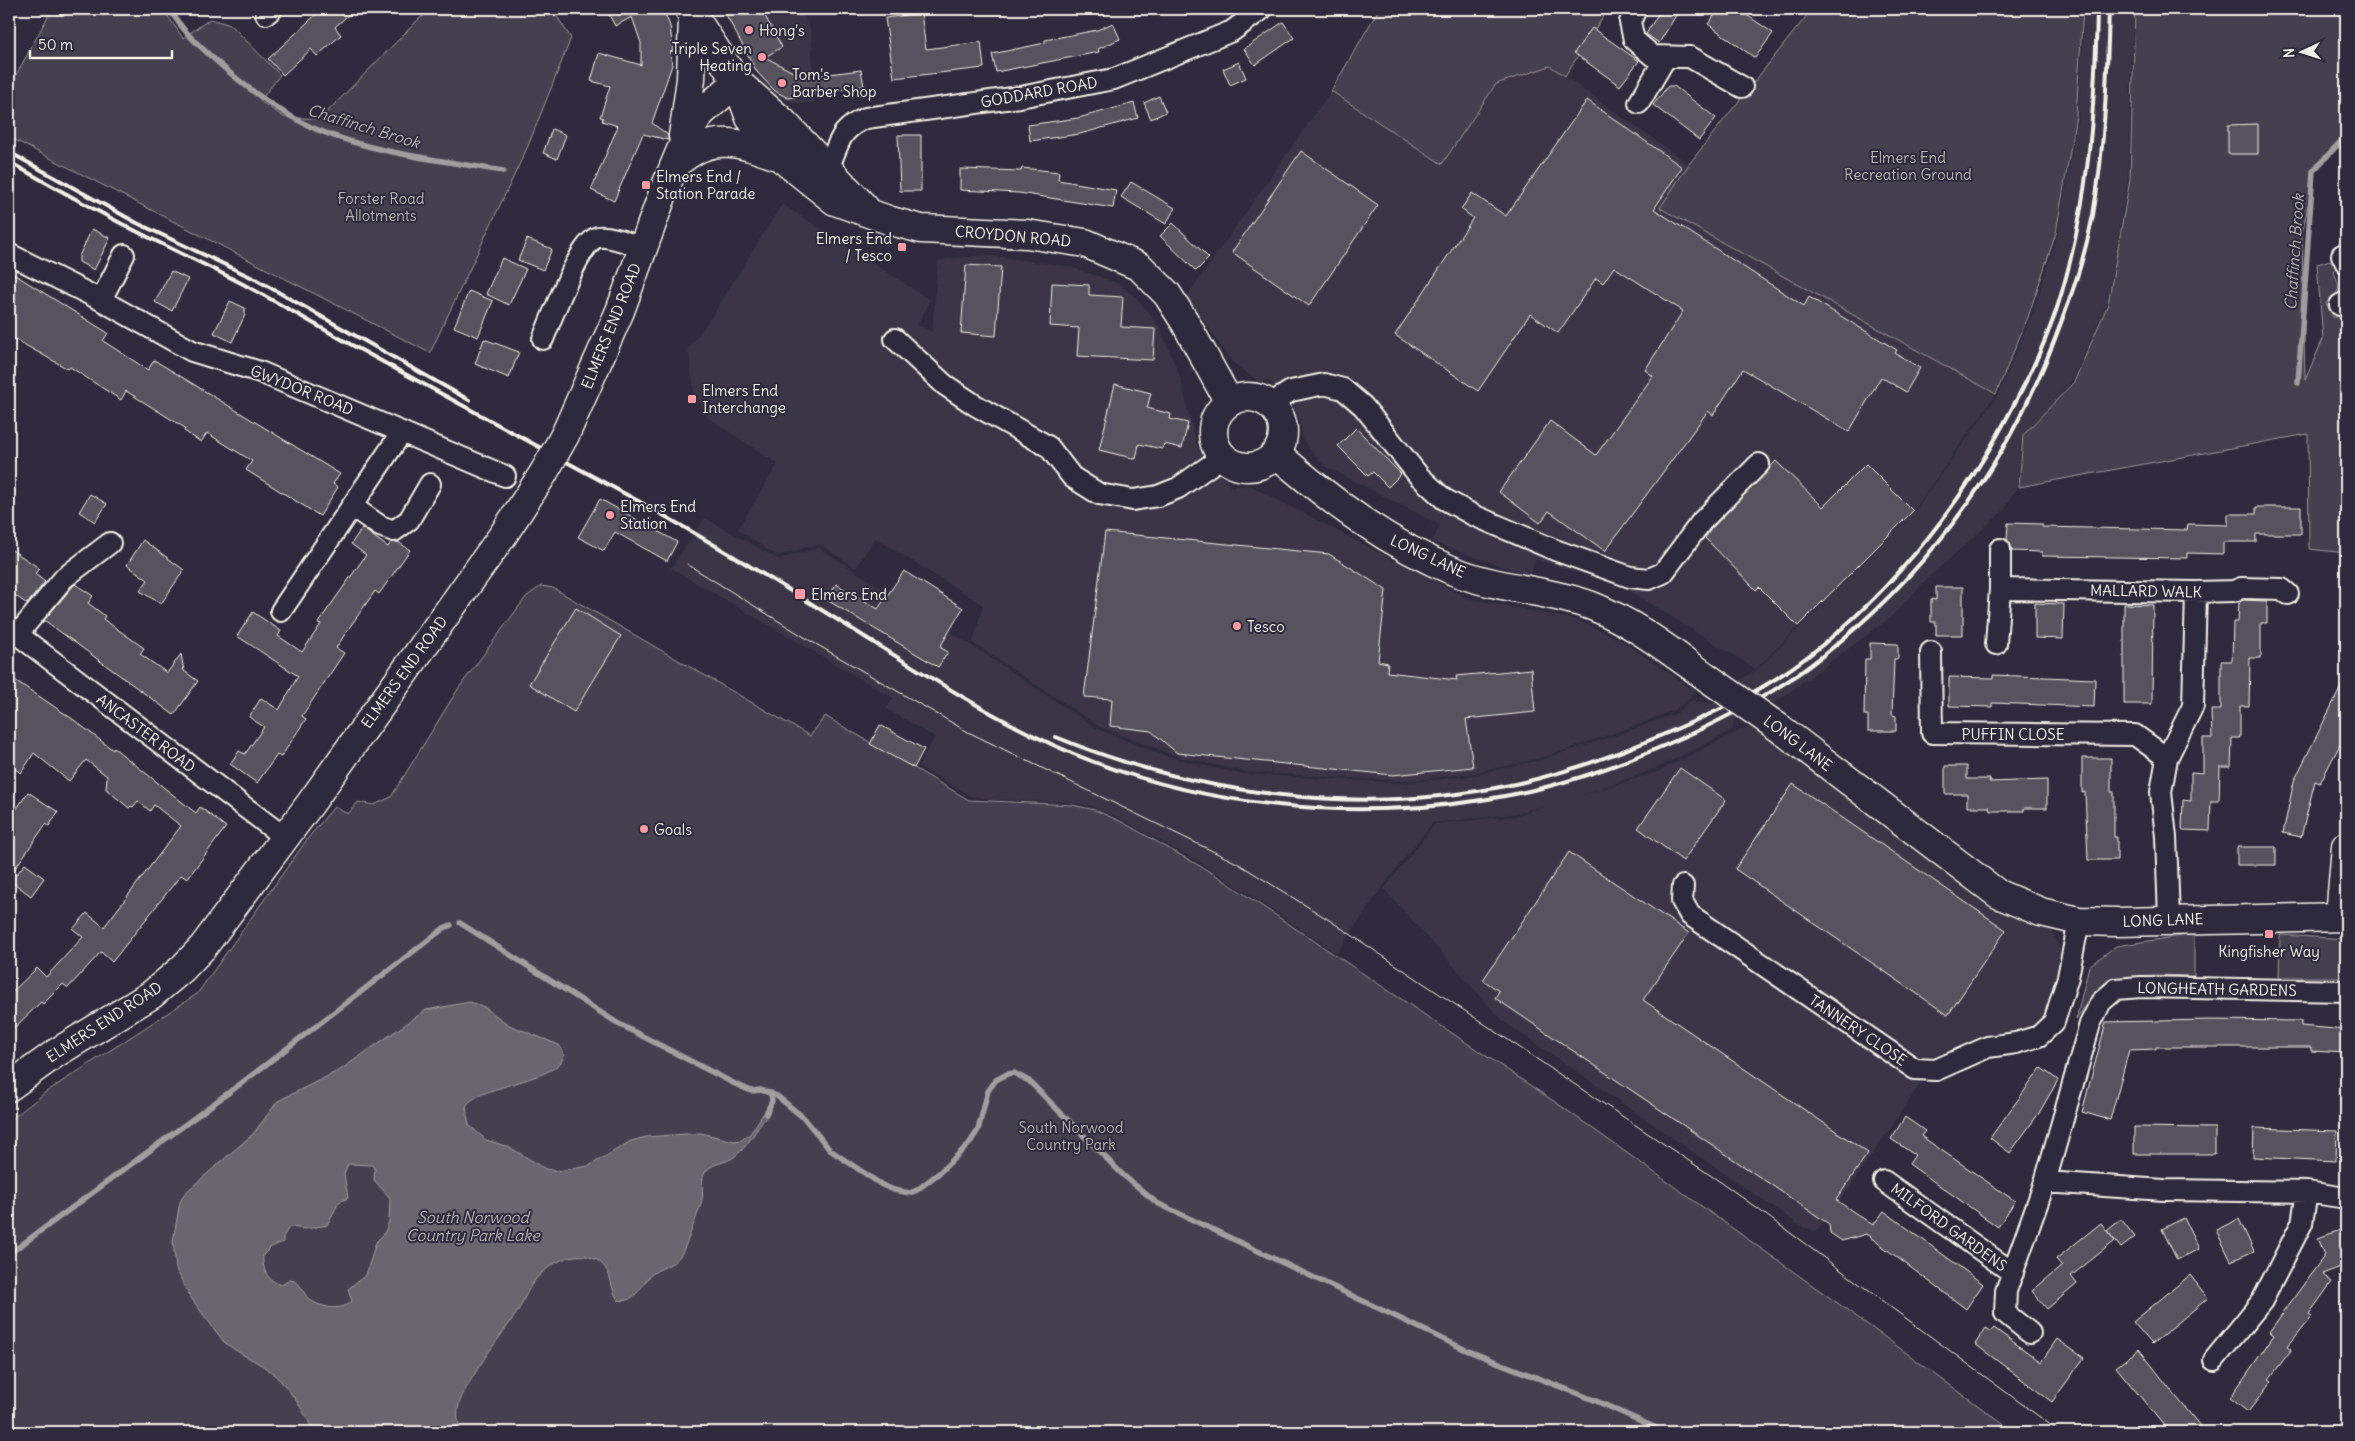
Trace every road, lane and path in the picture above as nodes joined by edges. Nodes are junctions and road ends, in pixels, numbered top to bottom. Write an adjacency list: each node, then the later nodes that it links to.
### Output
1 (1262, 9): 10 (street, GODDARD ROAD)
2 (1636, 9): 4 (street)
3 (691, 12): 5 (main road, CROYDON ROAD); 9 (main road)
4 (1666, 57): 6 (street); 7 (street)
5 (737, 82): 8 (main road, CROYDON ROAD); 9 (main road, ELMERS END ROAD); 10 (main road, CROYDON ROAD)
6 (1742, 87)
7 (1639, 103)
8 (780, 157): 9 (main road); 11 (main road, CROYDON ROAD)
9 (677, 163): 12 (main road, ELMERS END ROAD)
10 (828, 168): 11 (main road, CROYDON ROAD)
11 (871, 214): 18 (main road, CROYDON ROAD)
12 (643, 248): 16 (street); 37 (main road, ELMERS END ROAD, bridge)
13 (9, 254): 15 (street, GWYDOR ROAD)
14 (124, 254): 15 (street)
15 (102, 300): 20 (street, GWYDOR ROAD)
16 (543, 338)
17 (895, 340): 22 (street)
18 (1229, 402): 19 (main road); 22 (main road)
19 (1270, 404): 21 (main road); 23 (street)
20 (402, 432): 24 (street, GWYDOR ROAD); 26 (street)
21 (1277, 454): 22 (main road); 42 (main road, LONG LANE, bridge)
22 (1222, 457)
23 (1759, 464)
24 (505, 476)
25 (430, 484): 26 (street)
26 (352, 507): 32 (street)
27 (110, 543): 33 (street)
28 (2000, 549): 29 (street)
29 (2000, 589): 30 (street, MALLARD WALK); 34 (street)
30 (2196, 592): 31 (street, MALLARD WALK); 36 (street)
31 (2288, 594)
32 (281, 611)
33 (13, 631): 37 (street, ANCASTER ROAD)
34 (1996, 644)
35 (1931, 652): 36 (street, PUFFIN CLOSE)
36 (2167, 758): 41 (street)
37 (284, 838): 44 (main road, ELMERS END ROAD)
38 (2346, 846): 40 (main road)
39 (1683, 886): 42 (street, TANNERY CLOSE)
40 (2343, 917): 41 (main road, LONG LANE)
41 (2169, 920): 42 (main road, LONG LANE)
42 (2078, 921)
43 (2346, 991): 46 (street, LONGHEATH GARDENS)
44 (11, 1083)
45 (1884, 1181): 49 (street, MILFORD GARDENS)
46 (2045, 1182): 47 (street); 49 (street, LONGHEATH GARDENS)
47 (2307, 1192): 48 (street); 51 (street)
48 (2346, 1198)
49 (2013, 1273): 50 (street, LONGHEATH GARDENS)
50 (2030, 1333)
51 (2214, 1360)

